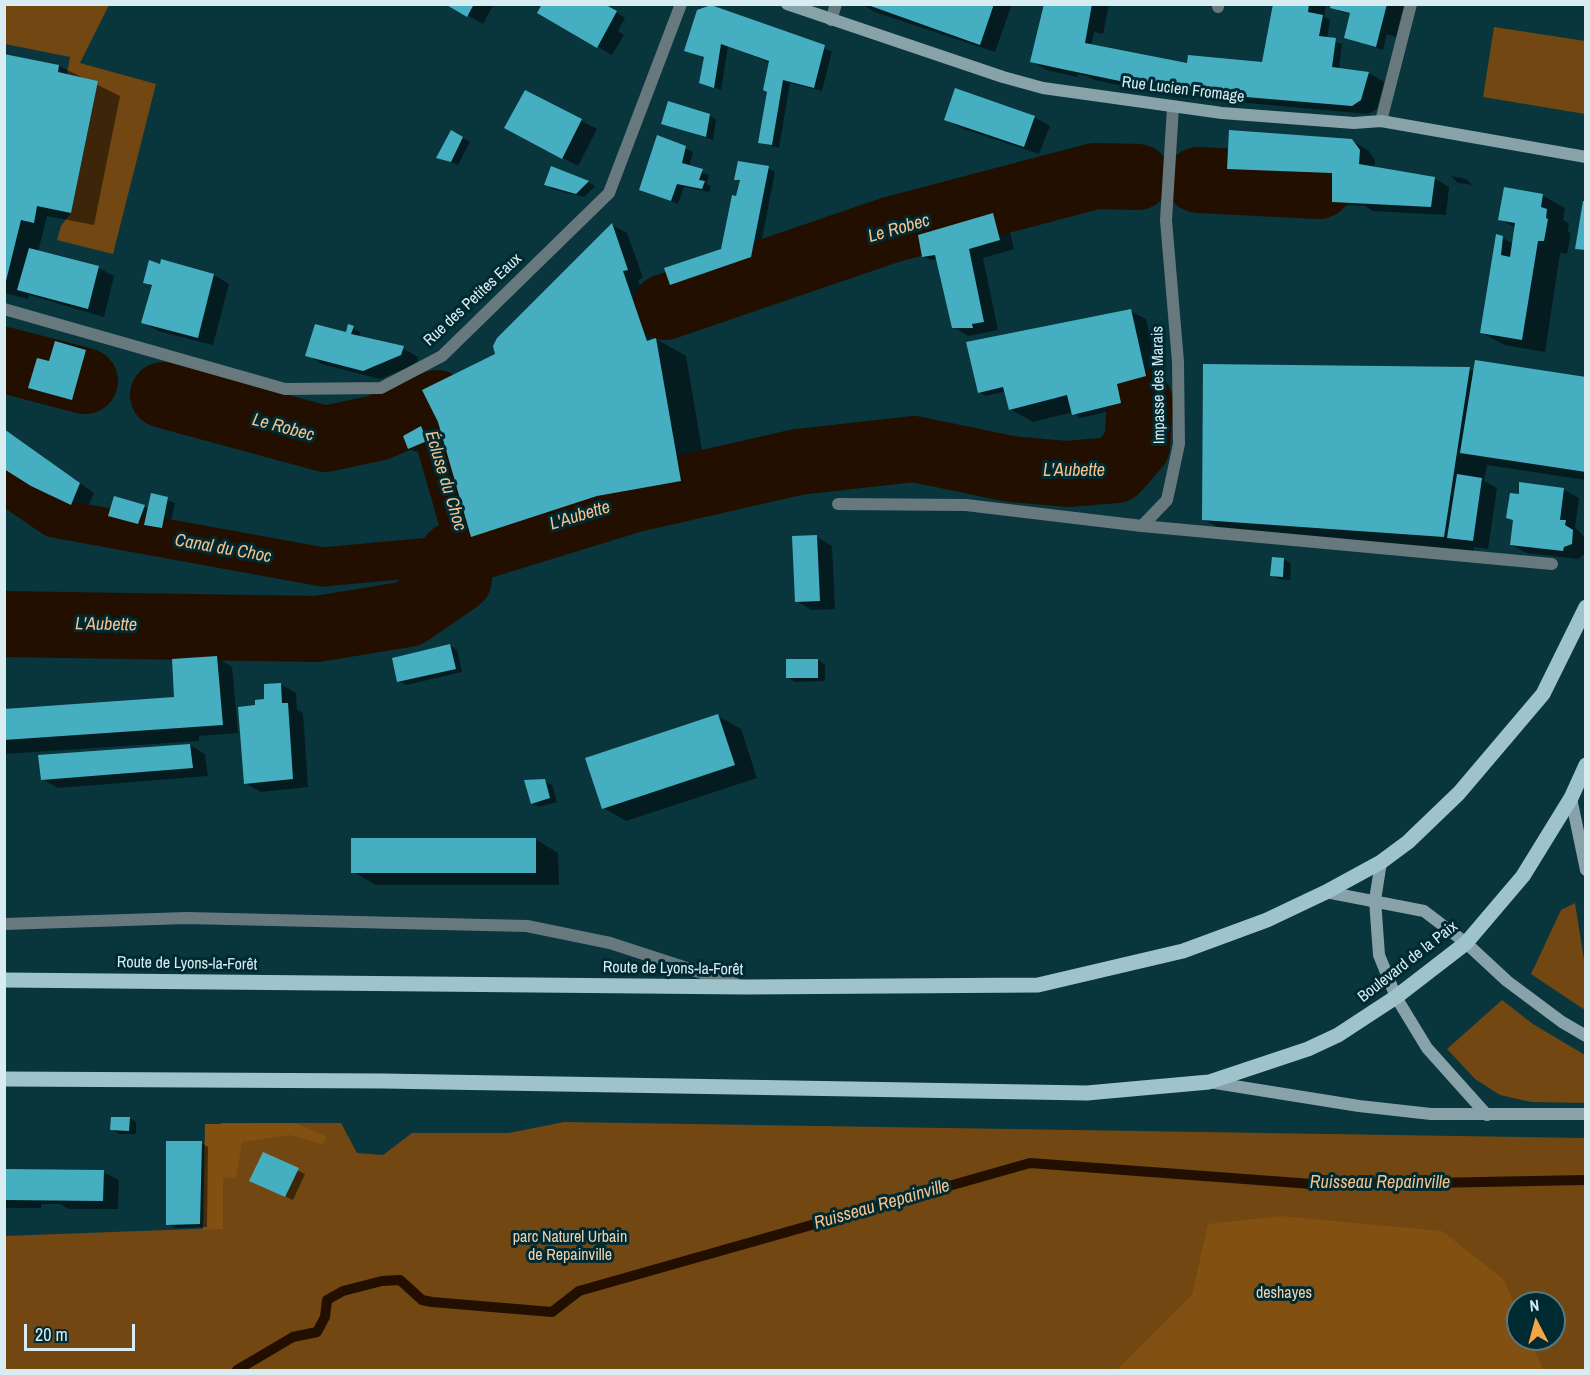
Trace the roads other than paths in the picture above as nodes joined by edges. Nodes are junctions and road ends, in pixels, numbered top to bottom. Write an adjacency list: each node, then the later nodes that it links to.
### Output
1 (681, 4): 9 (street, Rue des Petites Eaux)
2 (788, 4): 5 (main road, Rue Lucien Fromage)
3 (836, 4): 5 (street)
4 (1411, 4): 7 (street)
5 (831, 20): 6 (main road, Rue Lucien Fromage)
6 (1173, 107): 7 (main road, Rue Lucien Fromage); 11 (street, Impasse des Marais)
7 (1381, 121): 8 (main road, Rue Lucien Fromage)
8 (1586, 157)
9 (4, 309)
10 (838, 504): 11 (street)
11 (1142, 526): 12 (street)
12 (1552, 564)
13 (1586, 607): 16 (main road)
14 (1586, 765): 15 (main road, Boulevard de la Paix)
15 (1570, 798): 17 (main road); 21 (main road, Boulevard de la Paix)
16 (1381, 862): 18 (main road); 19 (main road)
17 (1586, 870)
18 (1326, 892): 19 (main road); 23 (main road, Route de Lyons-la-Forêt)
19 (1375, 900): 21 (main road); 24 (main road)
20 (4, 924): 23 (street)
21 (1466, 943): 24 (main road, Boulevard de la Paix); 25 (main road)
22 (4, 980): 23 (main road, Route de Lyons-la-Forêt)
23 (746, 987)
24 (1396, 997): 27 (main road, Boulevard de la Paix); 29 (main road)
25 (1586, 1036)
26 (4, 1078): 27 (main road)
27 (1209, 1082): 29 (main road)
28 (1586, 1114): 29 (main road)
29 (1487, 1115)

